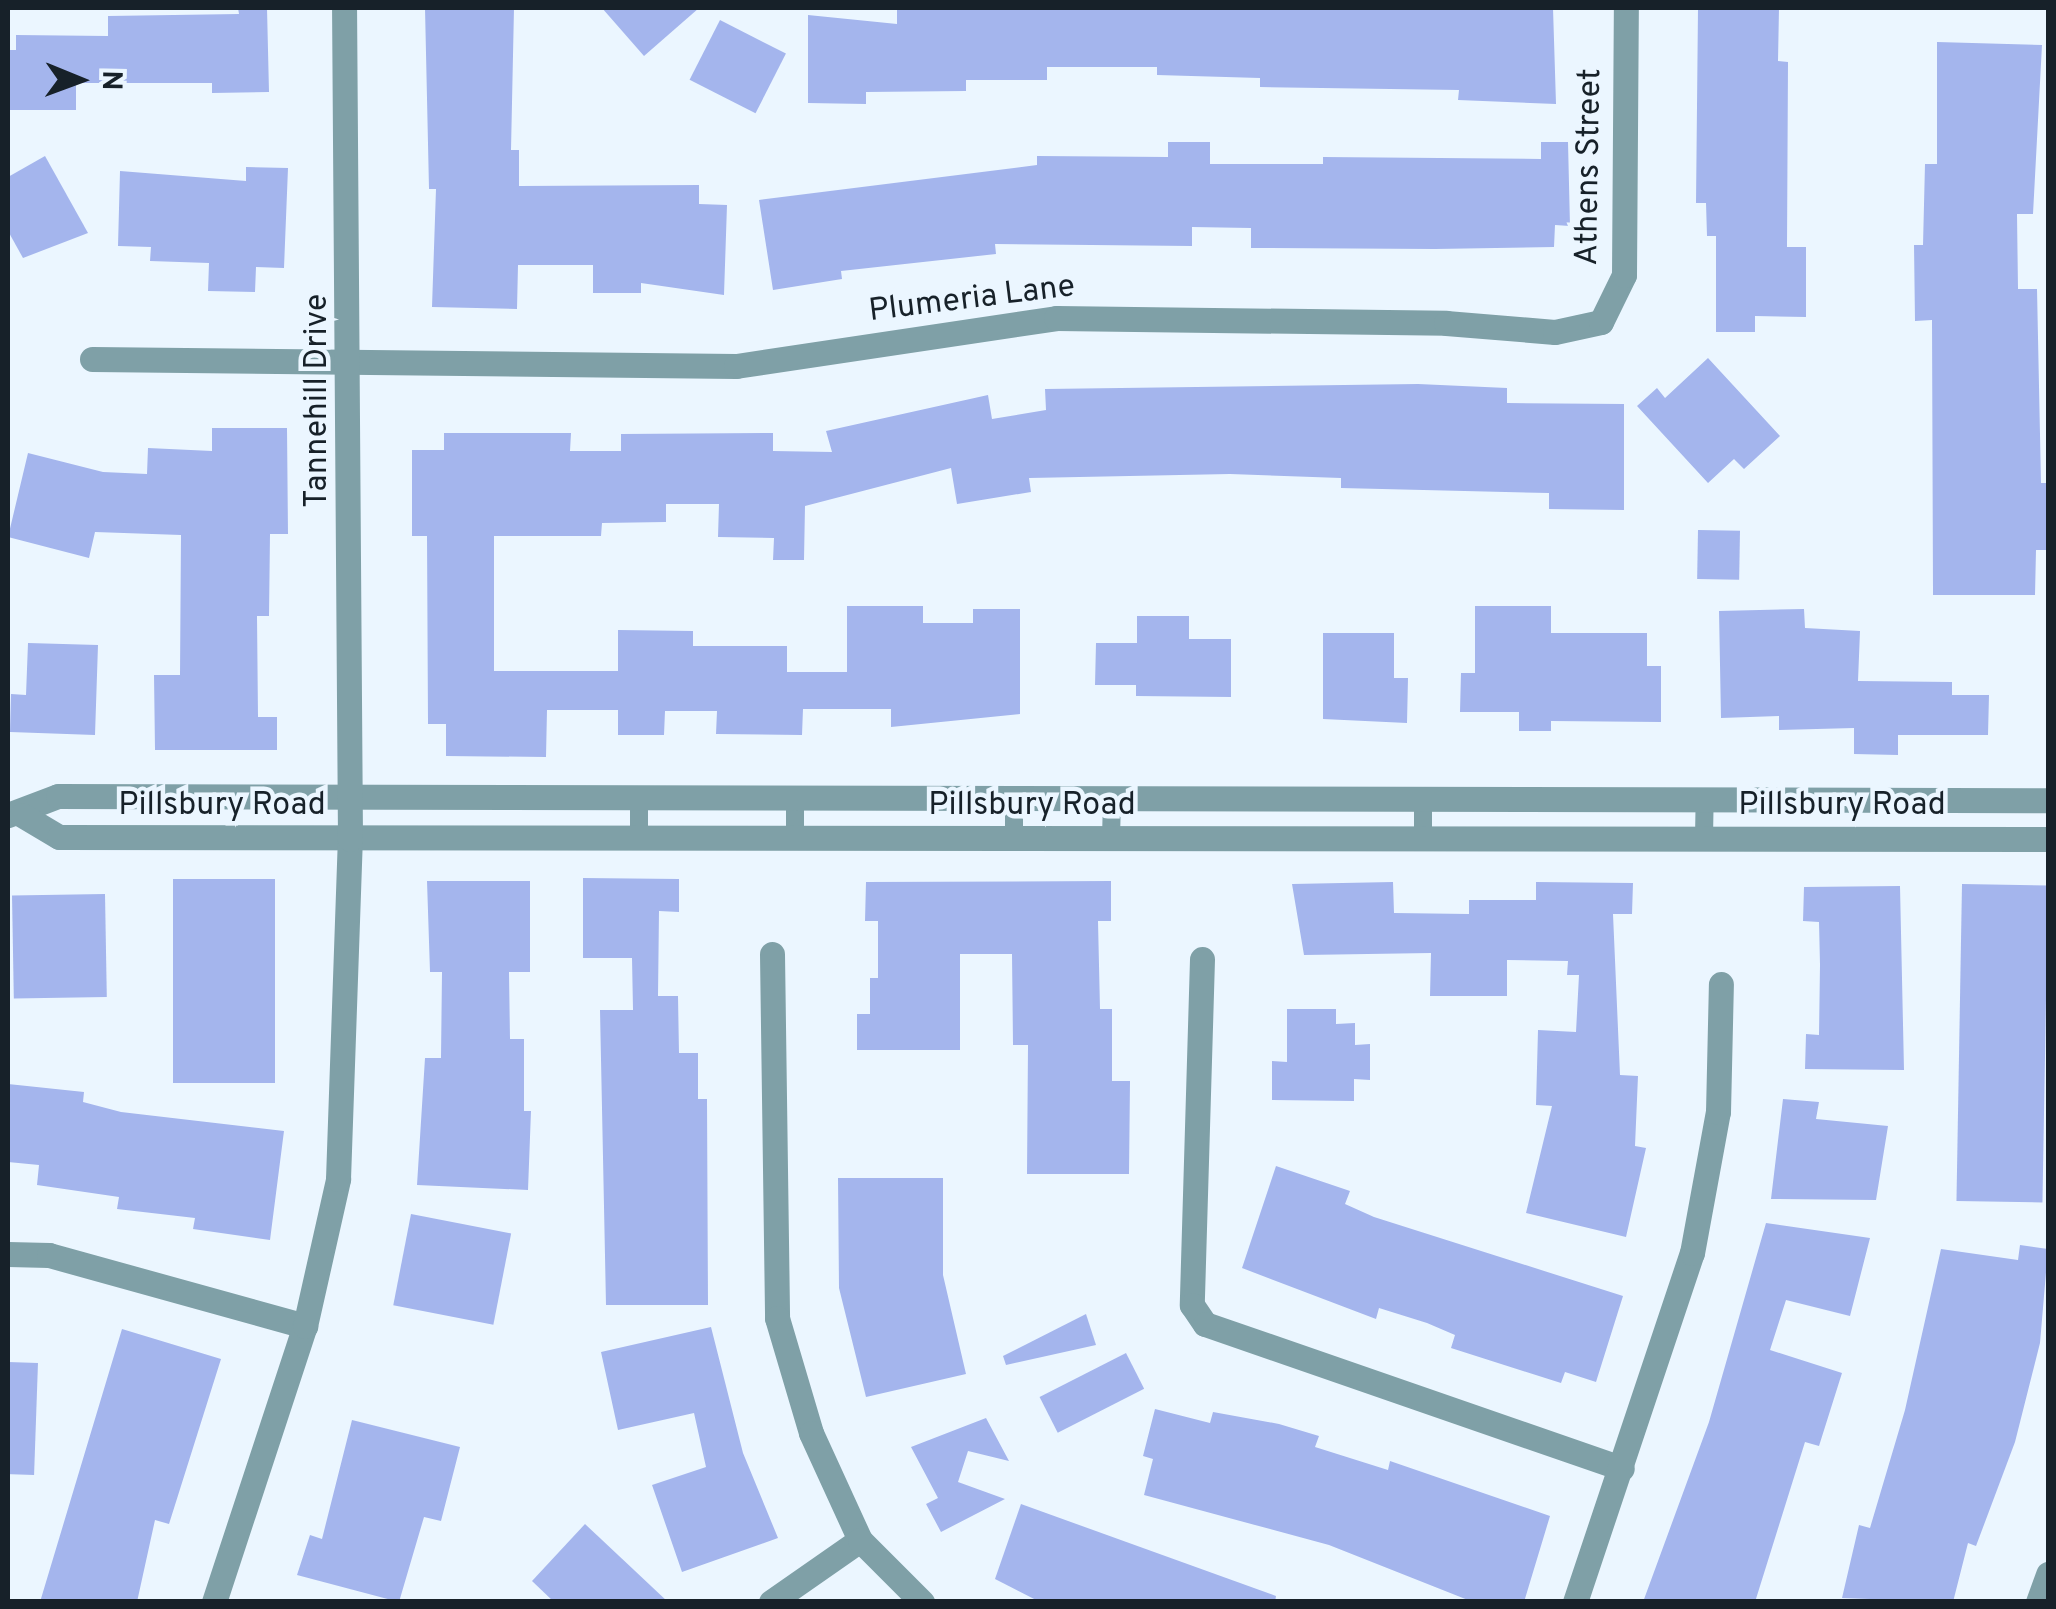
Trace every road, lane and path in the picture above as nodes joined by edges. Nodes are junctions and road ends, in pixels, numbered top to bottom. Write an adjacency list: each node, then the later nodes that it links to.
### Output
1 (344, 8): 5 (street, Tannehill Drive)
2 (1626, 8): 3 (street, Athens Street)
3 (1601, 322): 5 (street, Plumeria Lane)
4 (92, 360): 5 (street, Plumeria Lane)
5 (351, 361): 6 (street, Tannehill Drive)
6 (349, 795): 7 (street, Pillsbury Road); 14 (street, Pillsbury Road); 17 (street, Tannehill Drive)
7 (639, 796): 8 (street, Pillsbury Road); 22 (lane)
8 (795, 796): 9 (street, Pillsbury Road); 21 (lane)
9 (1014, 797): 10 (street, Pillsbury Road); 18 (lane)
10 (1112, 797): 11 (street, Pillsbury Road); 19 (lane)
11 (1423, 798): 12 (street, Pillsbury Road); 15 (lane)
12 (1705, 799): 13 (street, Pillsbury Road); 16 (lane)
13 (2048, 800)
14 (15, 815): 17 (street, Pillsbury Road)
15 (1423, 838): 16 (street, Pillsbury Road); 19 (street, Pillsbury Road)
16 (1704, 838): 20 (street, Pillsbury Road)
17 (350, 839): 22 (street, Pillsbury Road); 27 (street, Tannehill Drive)
18 (1014, 839): 19 (street, Pillsbury Road); 21 (street, Pillsbury Road)
19 (1111, 839)
20 (2048, 839)
21 (795, 840): 22 (street, Pillsbury Road)
22 (639, 841)
23 (772, 954): 29 (street)
24 (1202, 959): 28 (street)
25 (1721, 984): 28 (street)
26 (8, 1254): 27 (street)
27 (305, 1326): 31 (street, Tannehill Drive)
28 (1622, 1468): 34 (street)
29 (860, 1540): 32 (street); 33 (street)
30 (2048, 1574): 35 (street)
31 (214, 1602)
32 (771, 1602)
33 (922, 1602)
34 (1574, 1602)
35 (2038, 1602)

